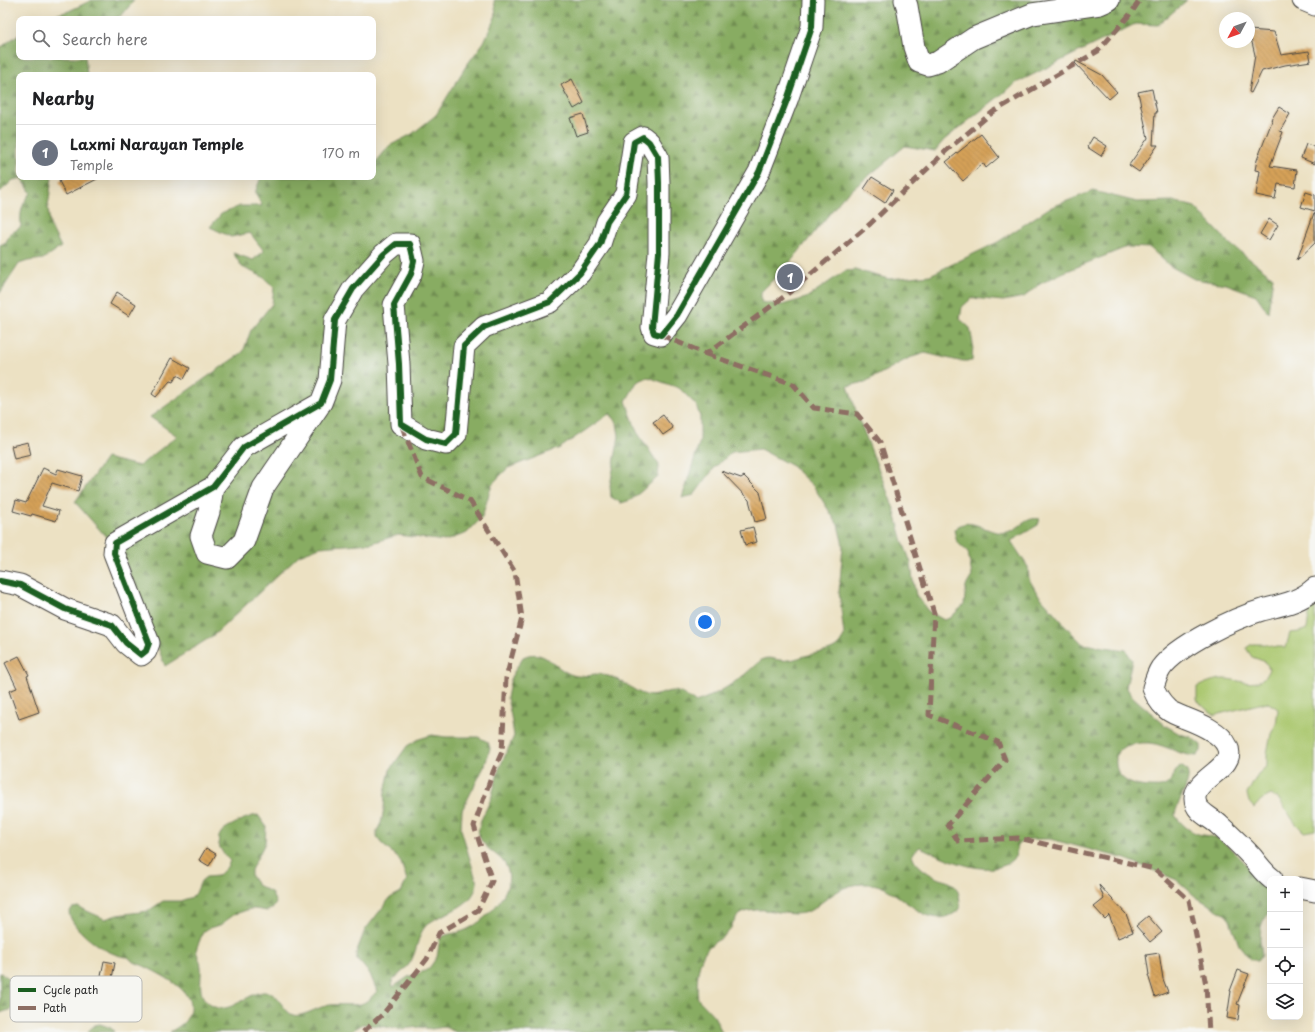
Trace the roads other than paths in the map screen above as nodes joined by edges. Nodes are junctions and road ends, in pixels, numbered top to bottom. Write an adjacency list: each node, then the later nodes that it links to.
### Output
1 (813, 0): 6 (street)
2 (905, 0): 3 (street)
3 (1109, 0)
4 (1303, 0): 5 (street)
5 (1315, 5)
6 (321, 403): 7 (street); 7 (street)
7 (213, 487): 8 (street)
8 (0, 581)
9 (1315, 588): 10 (street)
10 (1268, 876)
11 (1303, 888): 12 (street)
12 (1315, 890)

